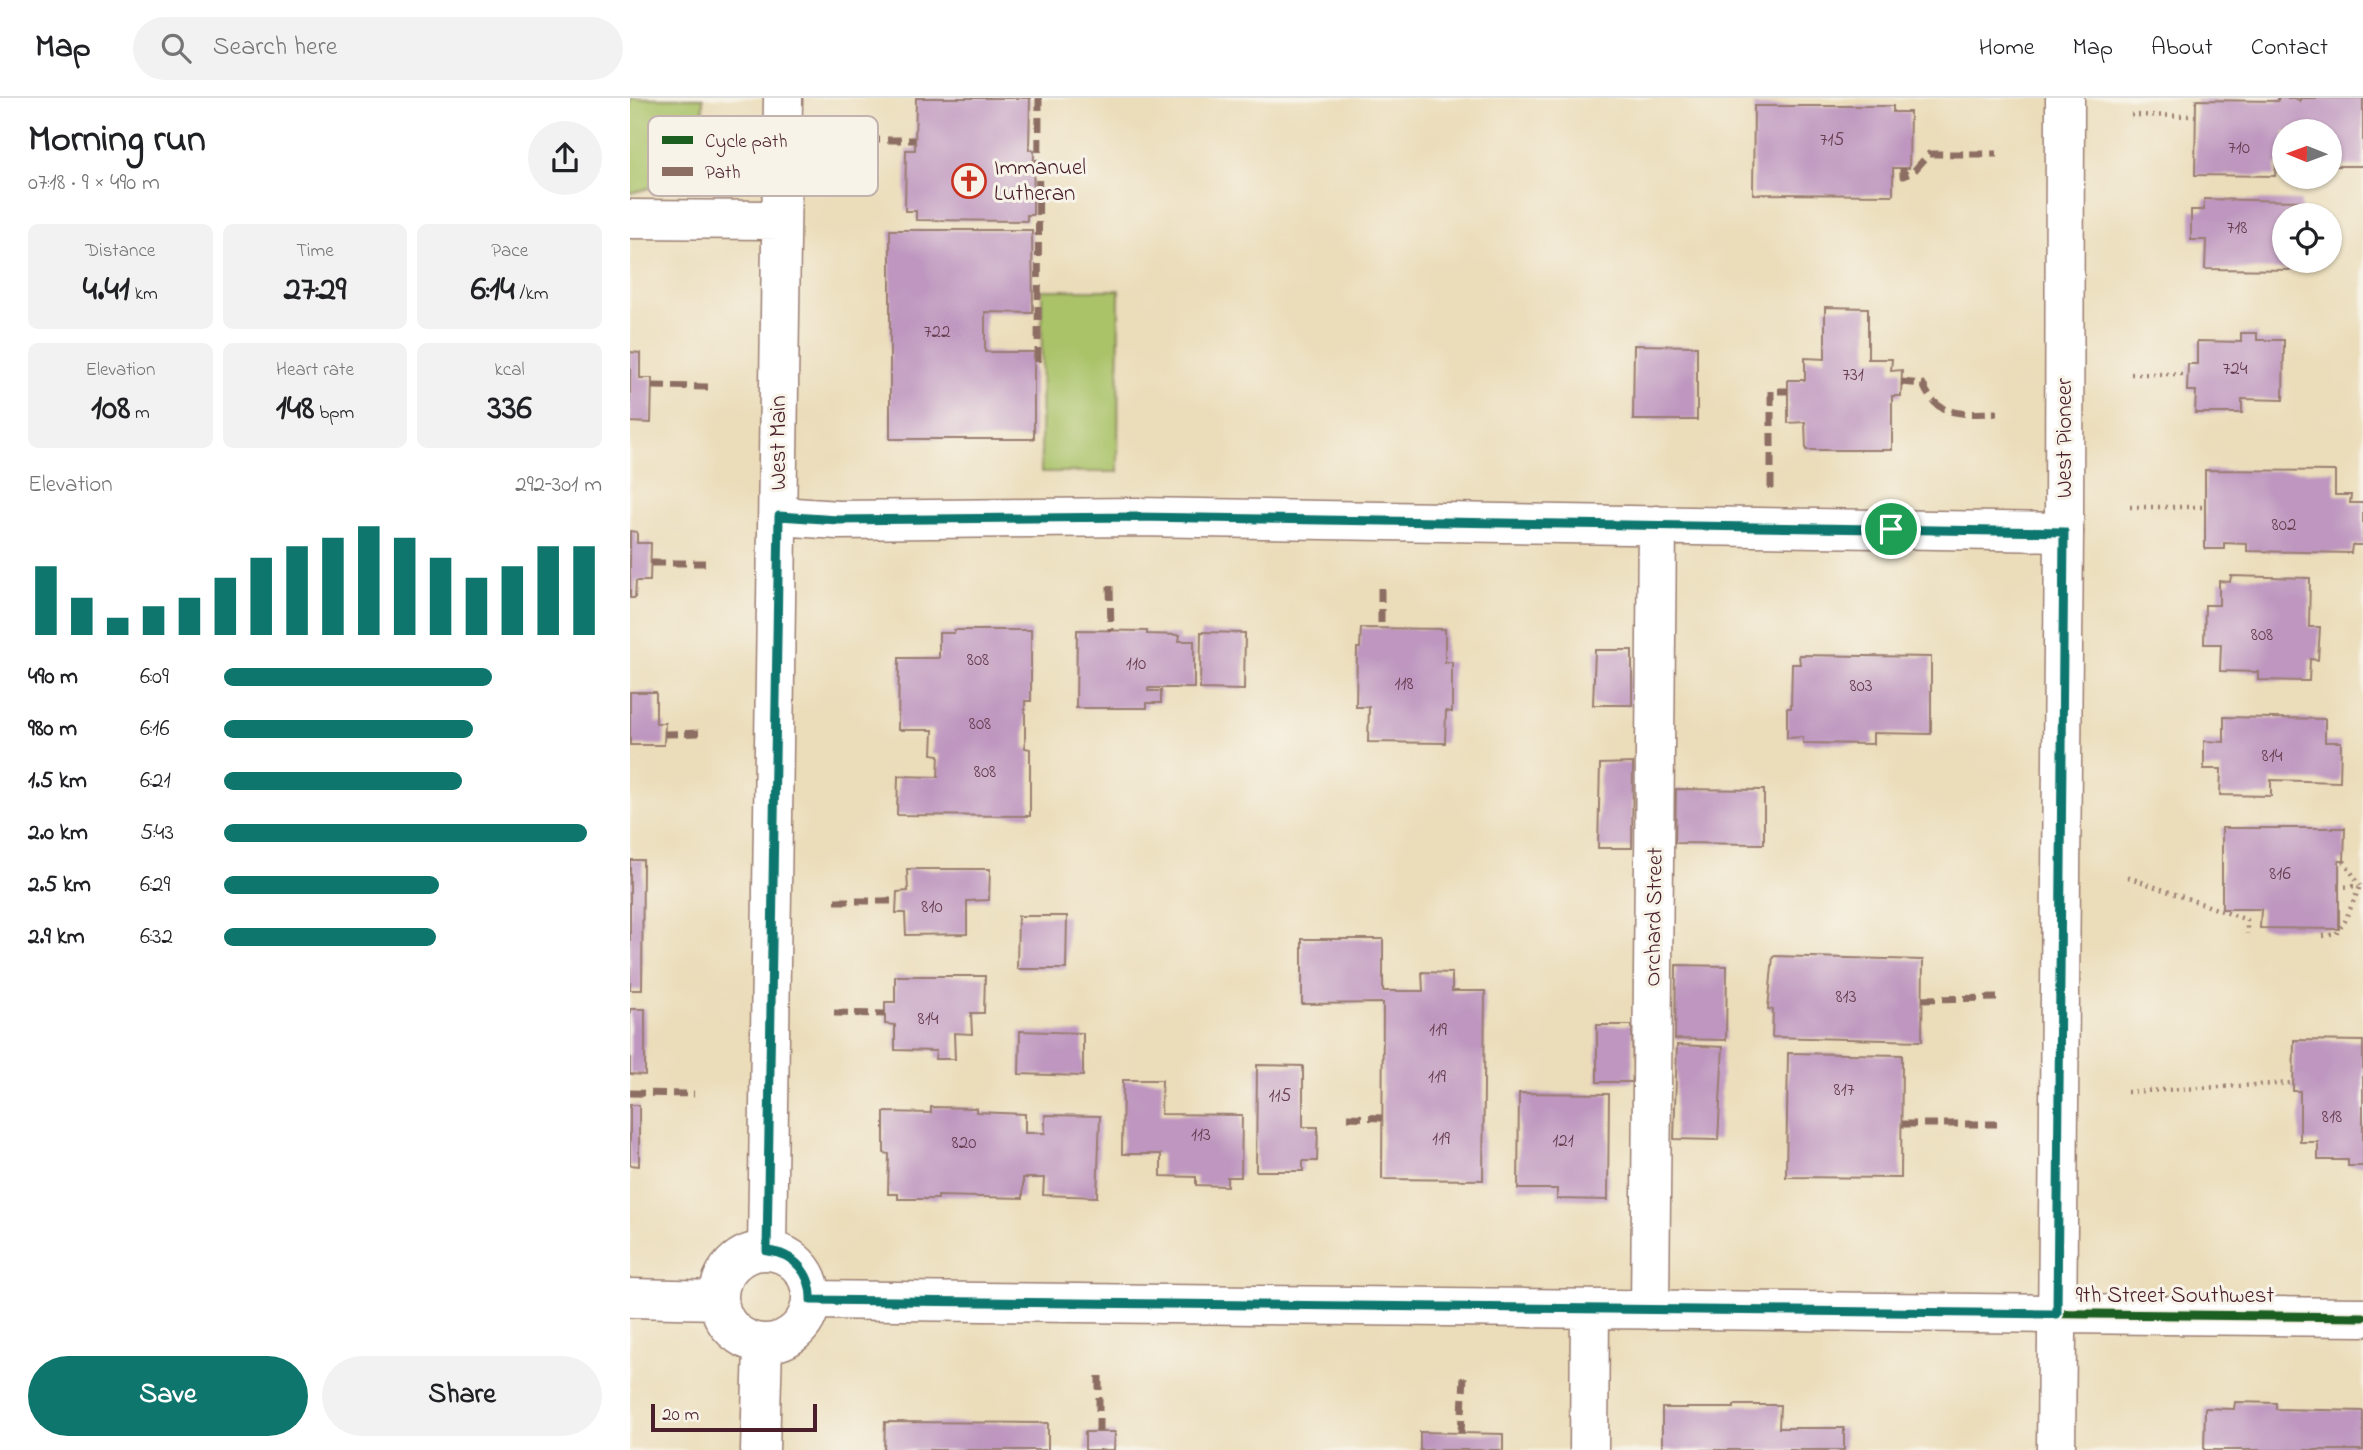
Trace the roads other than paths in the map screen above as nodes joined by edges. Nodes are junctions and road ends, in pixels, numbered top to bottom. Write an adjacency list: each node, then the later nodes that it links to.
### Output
1 (783, 98): 3 (street, West Main)
2 (2065, 98): 9 (street, West Pioneer)
3 (783, 116)
4 (781, 196): 6 (street, West Main)
5 (630, 219): 6 (street)
6 (781, 220): 7 (street, West Main)
7 (779, 516): 8 (street); 10 (street, West Main)
8 (1657, 525): 9 (street); 15 (street, Orchard Street)
9 (2064, 532): 16 (street, West Pioneer)
10 (767, 1251): 12 (street); 13 (street)
11 (630, 1298): 12 (street)
12 (719, 1300): 18 (street)
13 (811, 1300): 14 (street, 9th Street Southwest); 18 (street)
14 (1590, 1309): 15 (street, 9th Street Southwest); 20 (street)
15 (1650, 1310): 16 (street, 9th Street Southwest)
16 (2057, 1314): 17 (street, 9th Street Southwest); 21 (street, West Pioneer)
17 (2363, 1317)
18 (763, 1344): 19 (street)
19 (760, 1450)
20 (1589, 1450)
21 (2056, 1450)

